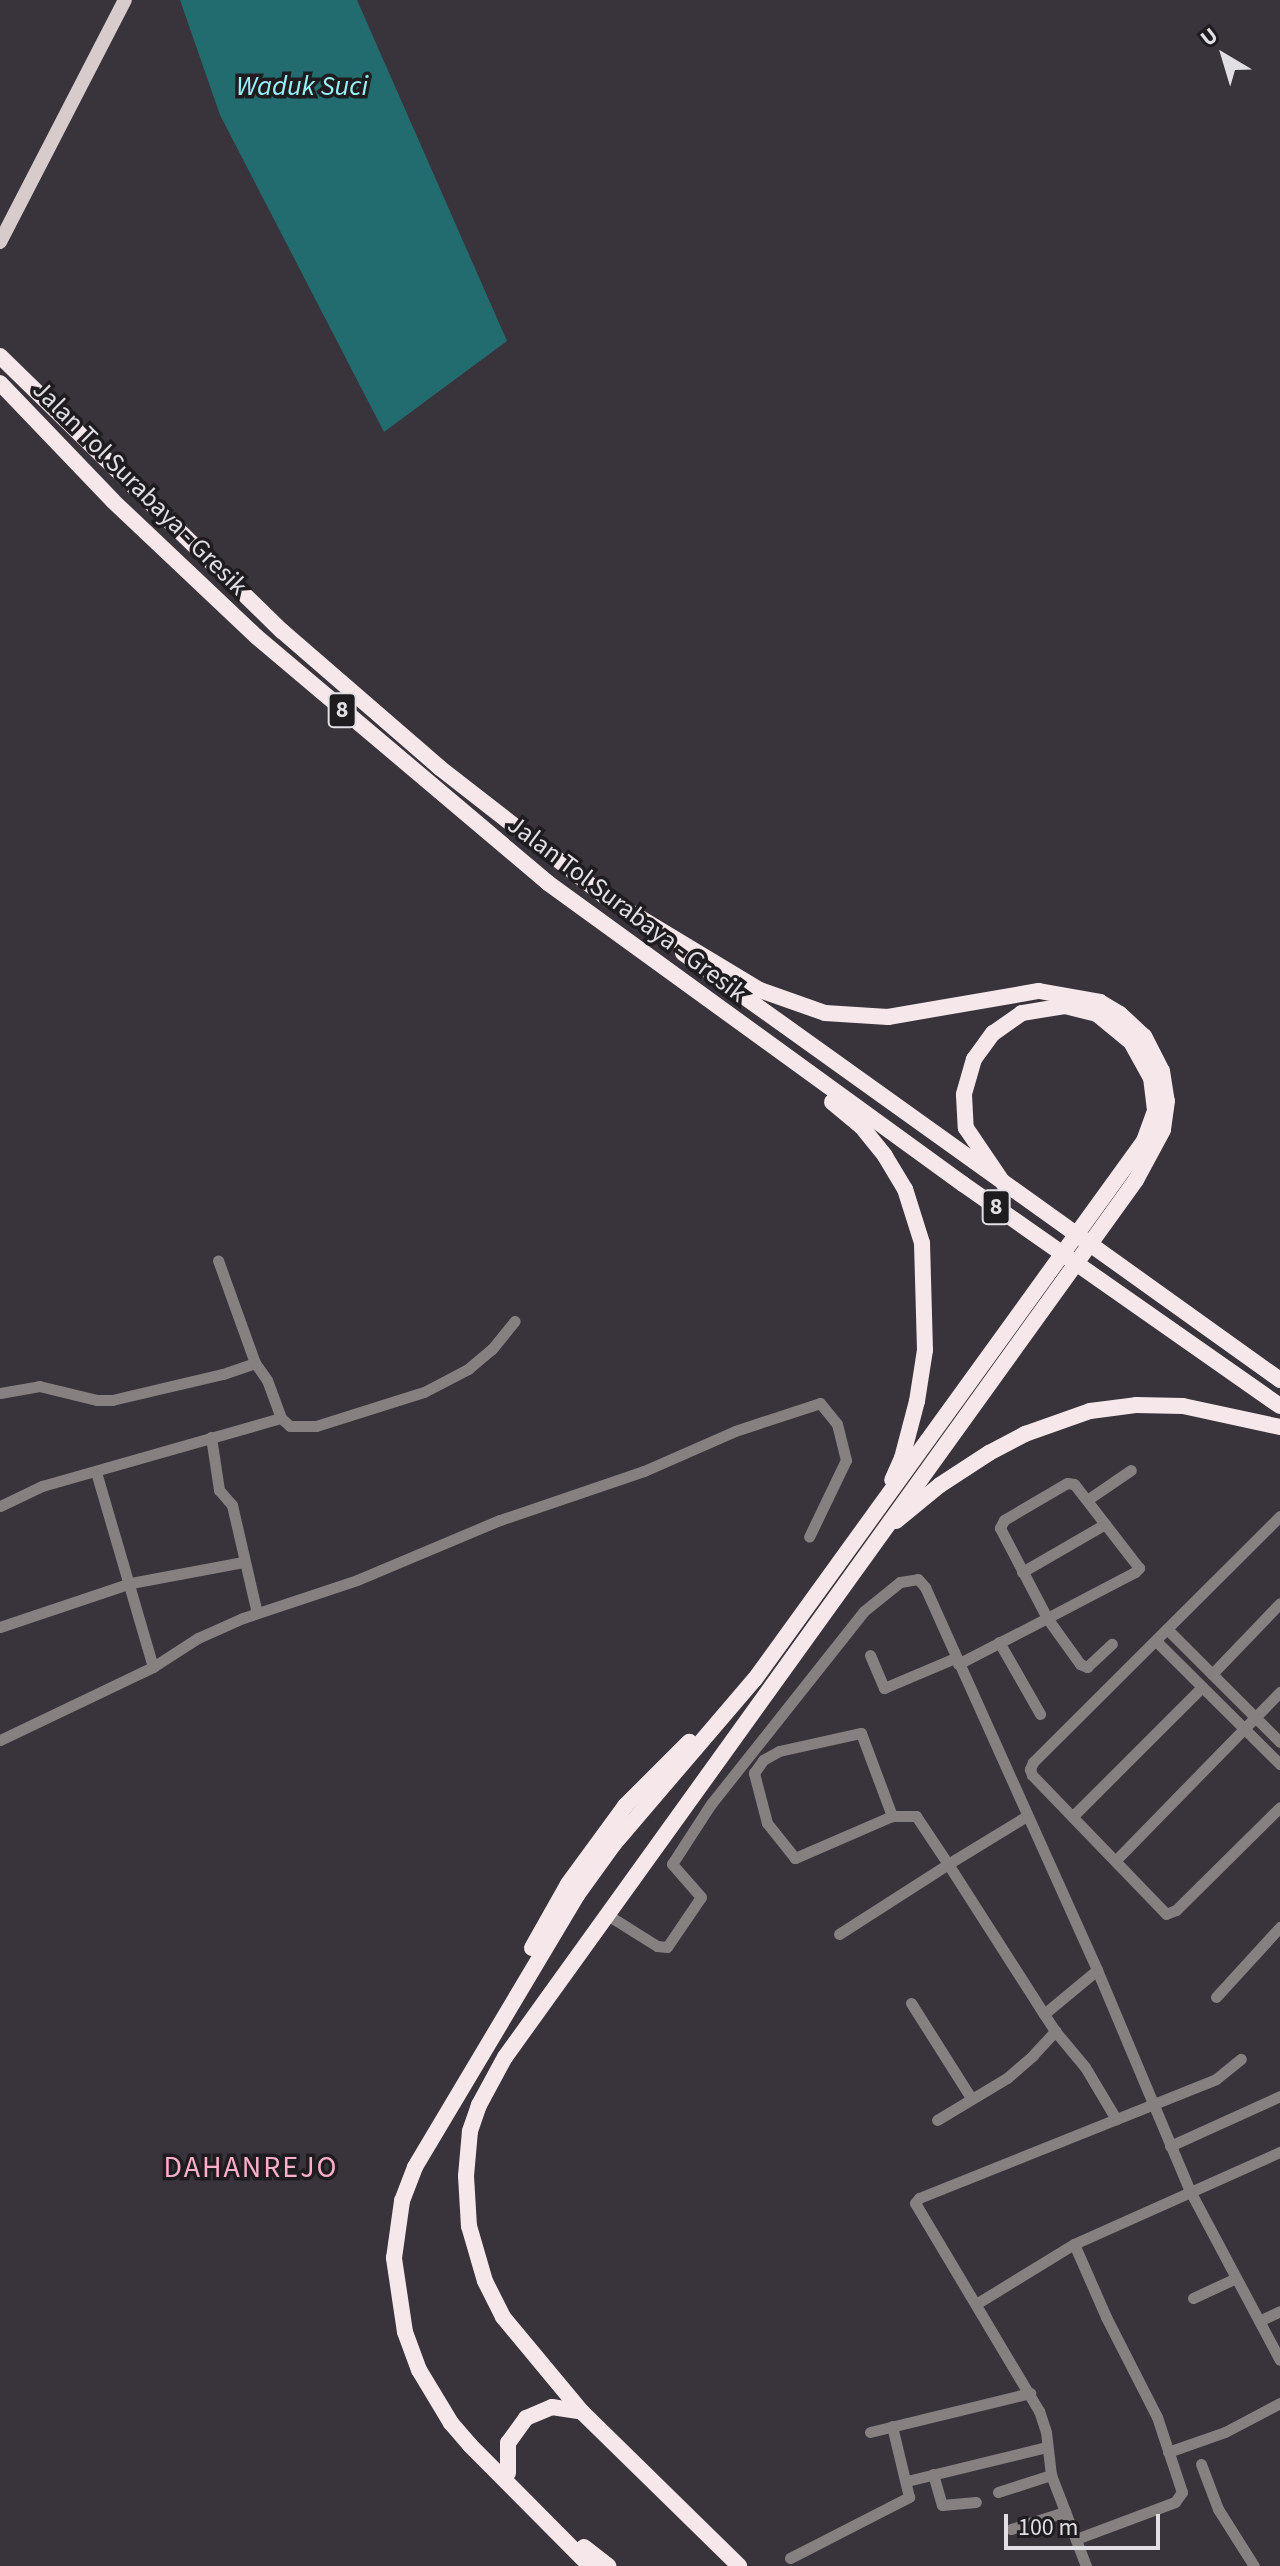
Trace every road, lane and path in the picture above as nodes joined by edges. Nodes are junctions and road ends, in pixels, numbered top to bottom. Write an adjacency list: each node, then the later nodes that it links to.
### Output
1 (125, 0): 2 (main road)
2 (0, 242)
3 (0, 356): 5 (highway, Jalan Tol Surabaya - Gresik / 8)
4 (0, 383): 6 (highway, Jalan Tol Surabaya - Gresik / 8)
5 (604, 896): 7 (highway, Jalan Tol Surabaya - Gresik / 8); 8 (highway)
6 (713, 1005): 15 (highway, Jalan Tol Surabaya - Gresik / 8); 23 (highway)
7 (1006, 1187): 8 (highway); 13 (highway, Jalan Tol Surabaya - Gresik / 8)
8 (1102, 1214): 10 (highway)
9 (218, 1260): 12 (street)
10 (1042, 1296): 23 (highway); 26 (highway)
11 (515, 1321): 16 (street)
12 (255, 1363): 14 (street); 16 (street)
13 (1280, 1380)
14 (0, 1393)
15 (1280, 1406)
16 (281, 1418): 18 (street)
17 (1280, 1427): 26 (highway)
18 (211, 1437): 20 (street); 28 (street)
19 (1131, 1470): 21 (street)
20 (96, 1472): 22 (street); 30 (street)
21 (1087, 1500): 25 (street); 29 (street)
22 (0, 1506)
23 (877, 1513): 81 (highway)
24 (1280, 1516): 35 (street)
25 (1105, 1524): 29 (street); 33 (street)
26 (877, 1536): 57 (highway)
27 (809, 1537): 32 (street)
28 (243, 1562): 30 (street); 32 (street)
29 (1022, 1572): 33 (street)
30 (131, 1583): 34 (street); 41 (street)
31 (1280, 1603): 42 (street)
32 (257, 1613): 41 (street)
33 (1047, 1618): 37 (street); 38 (street)
34 (0, 1627)
35 (1167, 1629): 36 (street); 42 (street)
36 (1156, 1641): 43 (street); 53 (street)
37 (999, 1642): 40 (street); 45 (street)
38 (1112, 1644)
39 (870, 1655): 40 (street)
40 (957, 1661): 54 (street); 57 (street)
41 (153, 1667): 48 (street)
42 (1212, 1674): 46 (street)
43 (1202, 1687): 47 (street); 53 (street)
44 (1280, 1692): 46 (street)
45 (1040, 1714)
46 (1255, 1718): 47 (street); 49 (street)
47 (1245, 1729): 50 (street); 55 (street)
48 (0, 1740)
49 (1280, 1742)
50 (1280, 1764)
51 (1280, 1807): 55 (street)
52 (892, 1816): 52 (street); 56 (street)
53 (1073, 1816): 55 (street)
54 (1025, 1817): 56 (street); 60 (street)
55 (1116, 1860)
56 (948, 1864): 59 (street); 63 (street)
57 (606, 1914): 84 (highway)
58 (1280, 1927): 61 (street)
59 (839, 1934)
60 (1097, 1970): 63 (street); 68 (street)
61 (1216, 1997)
62 (911, 2003): 67 (street)
63 (1044, 2014): 64 (street)
64 (1055, 2031): 67 (street); 69 (street)
65 (1241, 2059): 68 (street)
66 (1280, 2096): 71 (street)
67 (971, 2098): 70 (street)
68 (1152, 2104): 69 (street); 71 (street)
69 (1116, 2119): 77 (street)
70 (937, 2120)
71 (1170, 2146): 73 (street)
72 (1280, 2152): 73 (street)
73 (1190, 2191): 74 (street); 75 (street)
74 (1074, 2244): 77 (street); 88 (street)
75 (1236, 2278): 76 (street); 79 (street)
76 (1193, 2298)
77 (976, 2304): 82 (street)
78 (1280, 2311): 79 (street)
79 (1259, 2321): 80 (street)
80 (1280, 2360)
81 (432, 2393): 90 (highway); 100 (highway)
82 (1030, 2393): 85 (street); 87 (street)
83 (1280, 2403): 88 (street)
84 (582, 2412): 90 (highway); 102 (highway)
85 (892, 2426): 86 (street); 93 (street)
86 (870, 2432)
87 (1047, 2447): 91 (street); 92 (street)
88 (1168, 2452): 98 (street)
89 (1201, 2464): 104 (street)
90 (508, 2473): 101 (highway)
91 (933, 2474): 93 (street); 95 (street)
92 (1051, 2475): 94 (street); 96 (street)
93 (907, 2481): 99 (street)
94 (998, 2492)
95 (976, 2502)
96 (1065, 2512): 97 (street); 98 (street)
97 (1011, 2529)
98 (1076, 2539): 103 (street)
99 (790, 2558)
100 (590, 2566)
101 (608, 2566)
102 (739, 2566)
103 (1086, 2566)
104 (1254, 2566)

